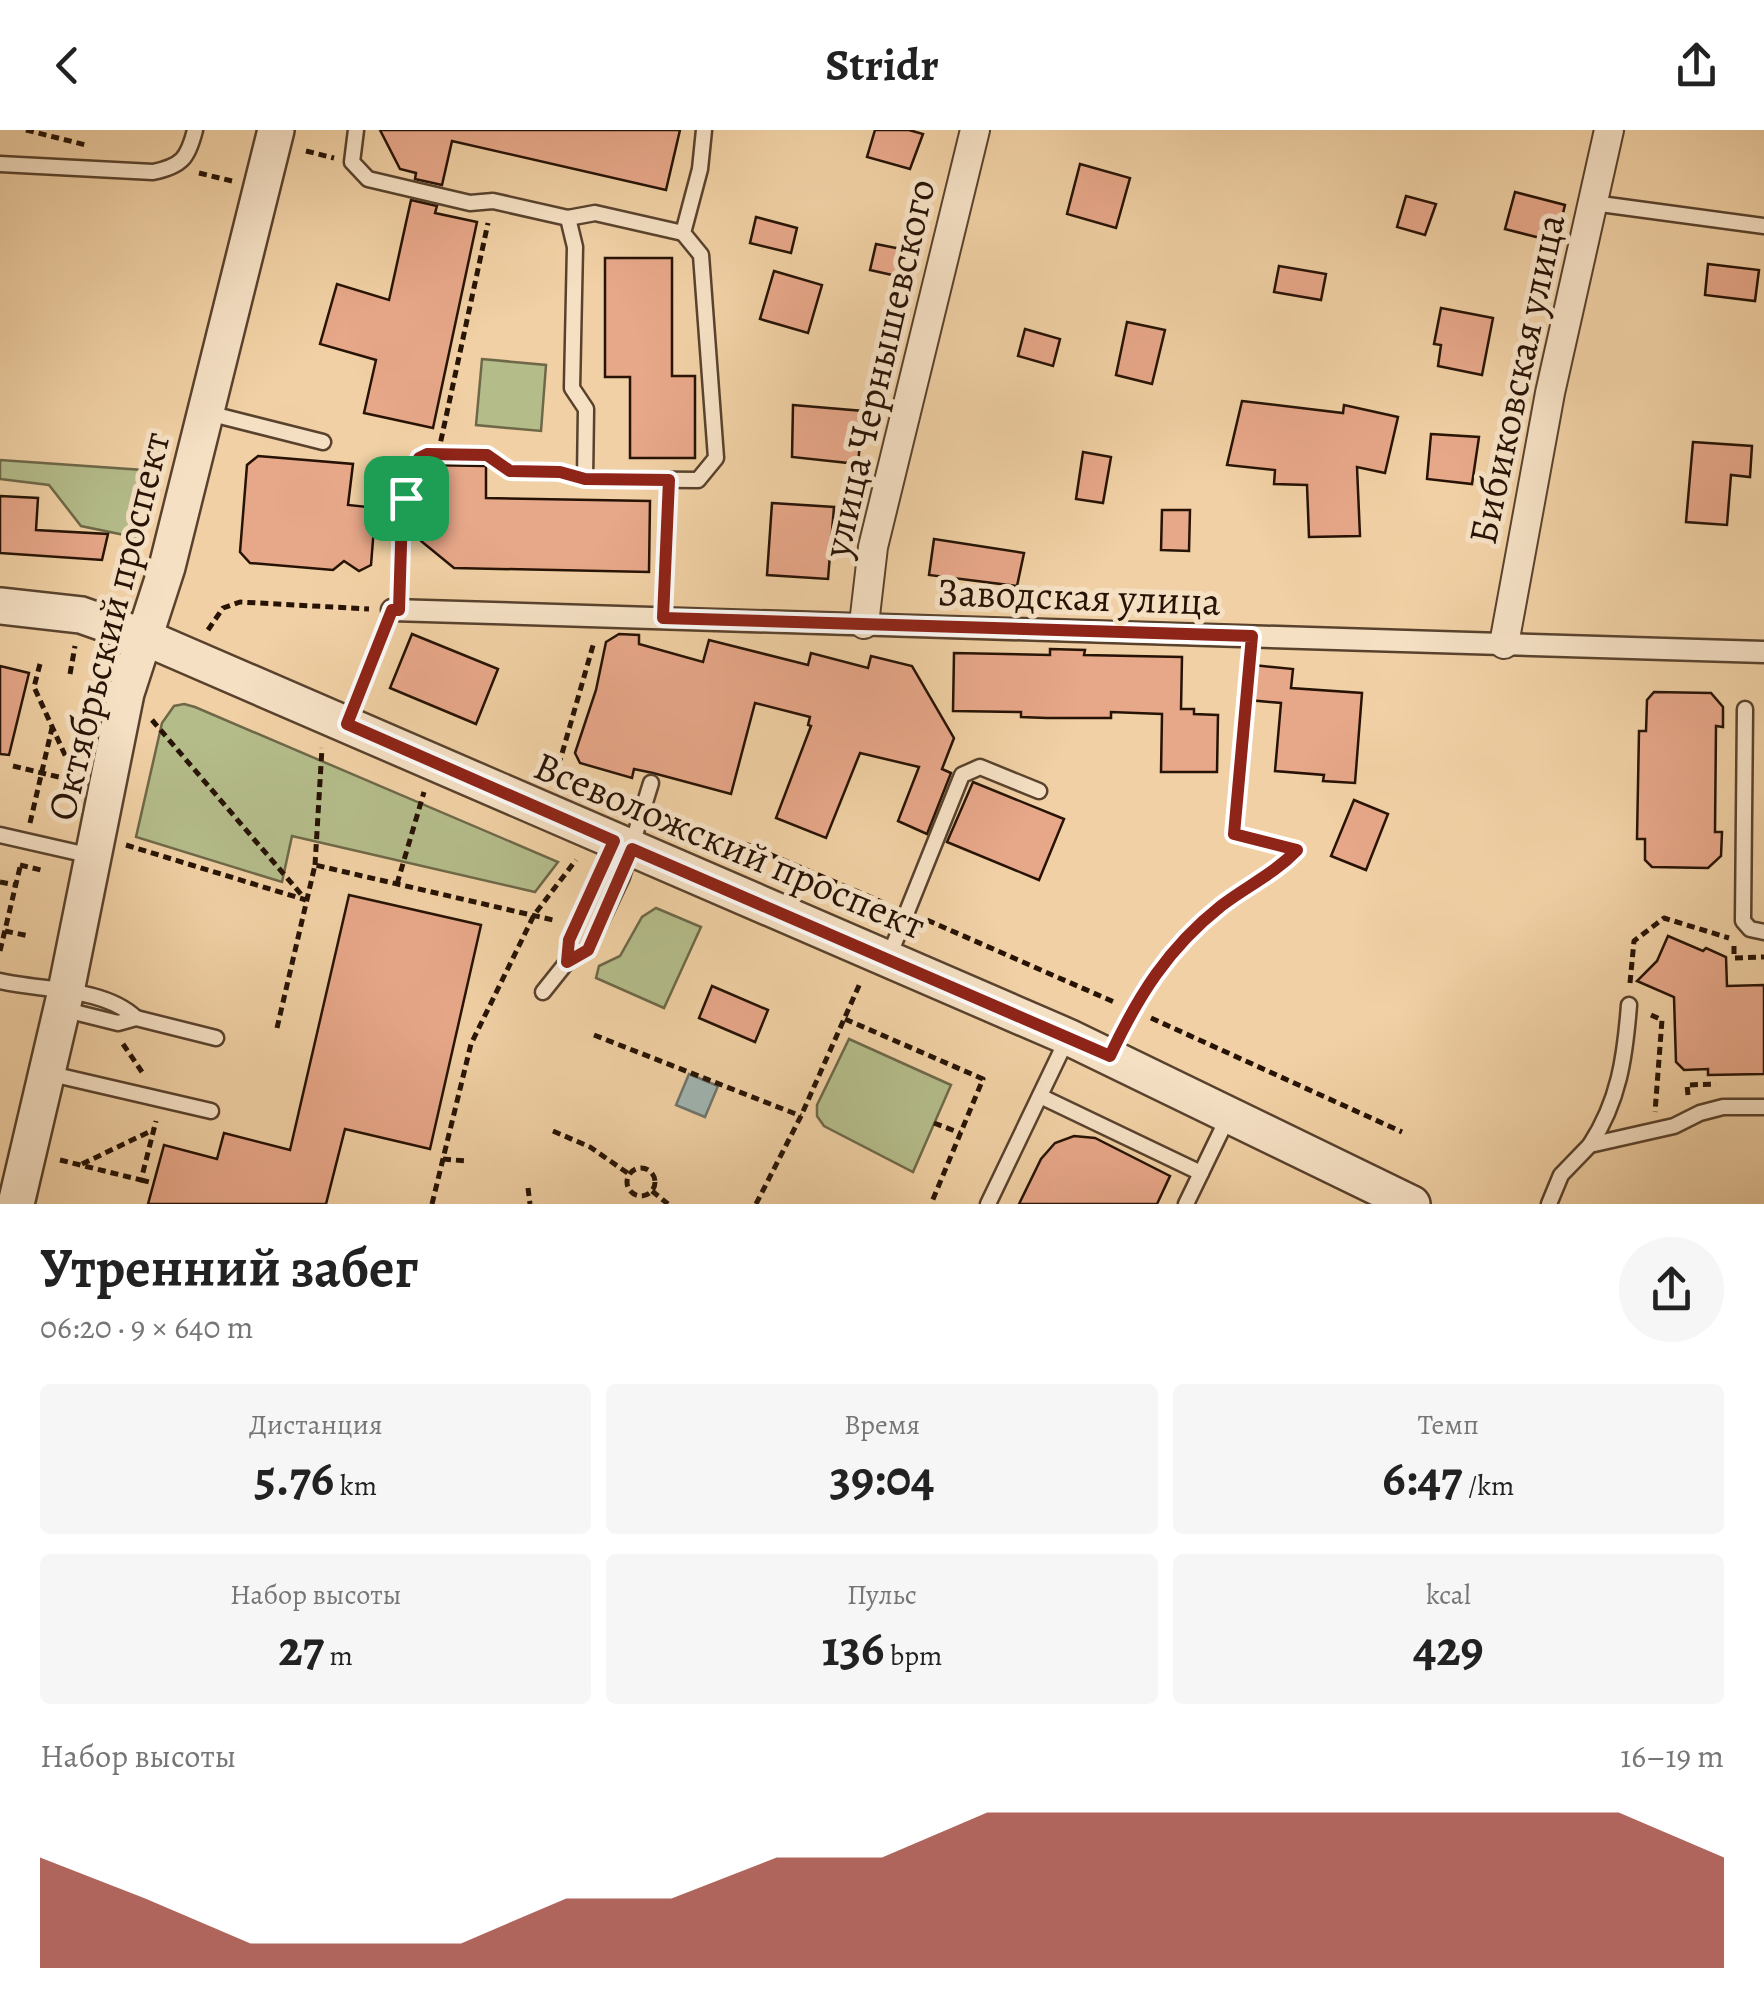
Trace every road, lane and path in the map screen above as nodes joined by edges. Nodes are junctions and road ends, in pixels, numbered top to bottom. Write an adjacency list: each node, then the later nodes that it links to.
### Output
1 (195, 130): 7 (lane)
2 (276, 130): 13 (street, Октябрьский проспект)
3 (356, 130): 8 (lane)
4 (704, 130): 12 (lane)
5 (975, 130): 23 (street, улица Чернышевского)
6 (1609, 130): 9 (street, Бибиковская улица)
7 (0, 164)
8 (493, 201): 10 (lane); 15 (path)
9 (1593, 203): 11 (lane); 28 (street, Бибиковская улица)
10 (568, 218): 12 (lane); 17 (lane)
11 (1764, 226)
12 (683, 232): 18 (lane)
13 (206, 413): 14 (lane); 26 (street, Октябрьский проспект)
14 (323, 442)
15 (438, 454): 16 (path); 20 (path)
16 (510, 471): 17 (lane)
17 (585, 479): 18 (lane)
18 (669, 480): 21 (path)
19 (0, 606): 26 (street, Всеволожский проспект)
20 (395, 610): 21 (street, Заводская улица); 22 (path); 34 (lane)
21 (663, 618): 23 (street, Заводская улица)
22 (212, 622)
23 (864, 624): 25 (street, Заводская улица)
24 (597, 632): 37 (path)
25 (1252, 636): 28 (street, Заводская улица); 46 (path)
26 (144, 637): 34 (street, Всеволожский проспект); 45 (street, Октябрьский проспект)
27 (76, 643): 31 (path)
28 (1504, 644): 29 (street, Заводская улица)
29 (1764, 652)
30 (40, 664): 36 (path)
31 (70, 674)
32 (1745, 709): 61 (lane)
33 (152, 720): 54 (path)
34 (334, 736): 44 (street, Всеволожский проспект); 49 (path)
35 (13, 766): 38 (path)
36 (70, 766)
37 (555, 778)
38 (67, 779)
39 (651, 783): 44 (lane)
40 (1039, 791): 57 (lane)
41 (424, 792): 52 (path)
42 (0, 835): 45 (lane)
43 (704, 843): 55 (path)
44 (623, 845): 59 (lane); 64 (lane); 65 (street, Всеволожский проспект)
45 (108, 850): 54 (path); 68 (street, Октябрьский проспект)
46 (1297, 850): 70 (lane)
47 (578, 858): 58 (path)
48 (20, 865): 50 (path)
49 (315, 865): 52 (path); 54 (path)
50 (45, 871)
51 (0, 882): 53 (path)
52 (398, 884): 58 (path)
53 (16, 885)
54 (306, 900): 72 (path)
55 (877, 900): 56 (path); 57 (path)
56 (873, 909)
57 (908, 912): 65 (lane); 70 (path)
58 (534, 916): 59 (path); 93 (path)
59 (574, 926): 64 (lane)
60 (5, 930): 62 (path)
61 (1764, 932)
62 (29, 936)
63 (1764, 957): 69 (path)
64 (567, 962): 67 (lane)
65 (875, 970): 71 (path); 74 (street, Всеволожский проспект)
66 (0, 980): 68 (lane)
67 (543, 992)
68 (64, 1000): 75 (lane); 77 (street, Октябрьский проспект)
69 (1629, 1005): 87 (path); 91 (lane)
70 (1132, 1010): 76 (lane); 89 (path)
71 (845, 1019): 84 (path); 90 (path)
72 (277, 1028)
73 (594, 1035): 84 (path)
74 (1068, 1036): 76 (street, Всеволожский проспект); 80 (lane)
75 (216, 1038)
76 (1110, 1056): 83 (street, Всеволожский проспект)
77 (47, 1072): 82 (lane); 97 (street, Октябрьский проспект)
78 (1710, 1084): 79 (path)
79 (1688, 1094)
80 (1040, 1096): 96 (lane); 108 (lane)
81 (1764, 1106): 87 (lane)
82 (210, 1111)
83 (1229, 1115): 96 (lane); 110 (street, Всеволожский проспект)
84 (801, 1116): 106 (path)
85 (934, 1122): 90 (path)
86 (154, 1129): 95 (path)
87 (1654, 1130): 91 (lane)
88 (553, 1131): 98 (path)
89 (1402, 1132)
90 (960, 1133): 107 (path)
91 (1590, 1145): 111 (lane)
92 (149, 1149): 99 (path)
93 (443, 1159): 94 (path); 103 (path)
94 (466, 1160)
95 (80, 1165): 97 (path); 99 (path)
96 (1201, 1173): 109 (lane)
97 (20, 1174)
98 (629, 1174): 102 (path); 102 (path)
99 (141, 1180): 100 (path)
100 (153, 1183)
101 (528, 1188): 104 (path)
102 (652, 1191): 105 (path)
103 (432, 1204)
104 (530, 1204)
105 (668, 1204)
106 (756, 1204)
107 (931, 1204)
108 (988, 1204)
109 (1186, 1204)
110 (1412, 1204)
111 (1549, 1204)

